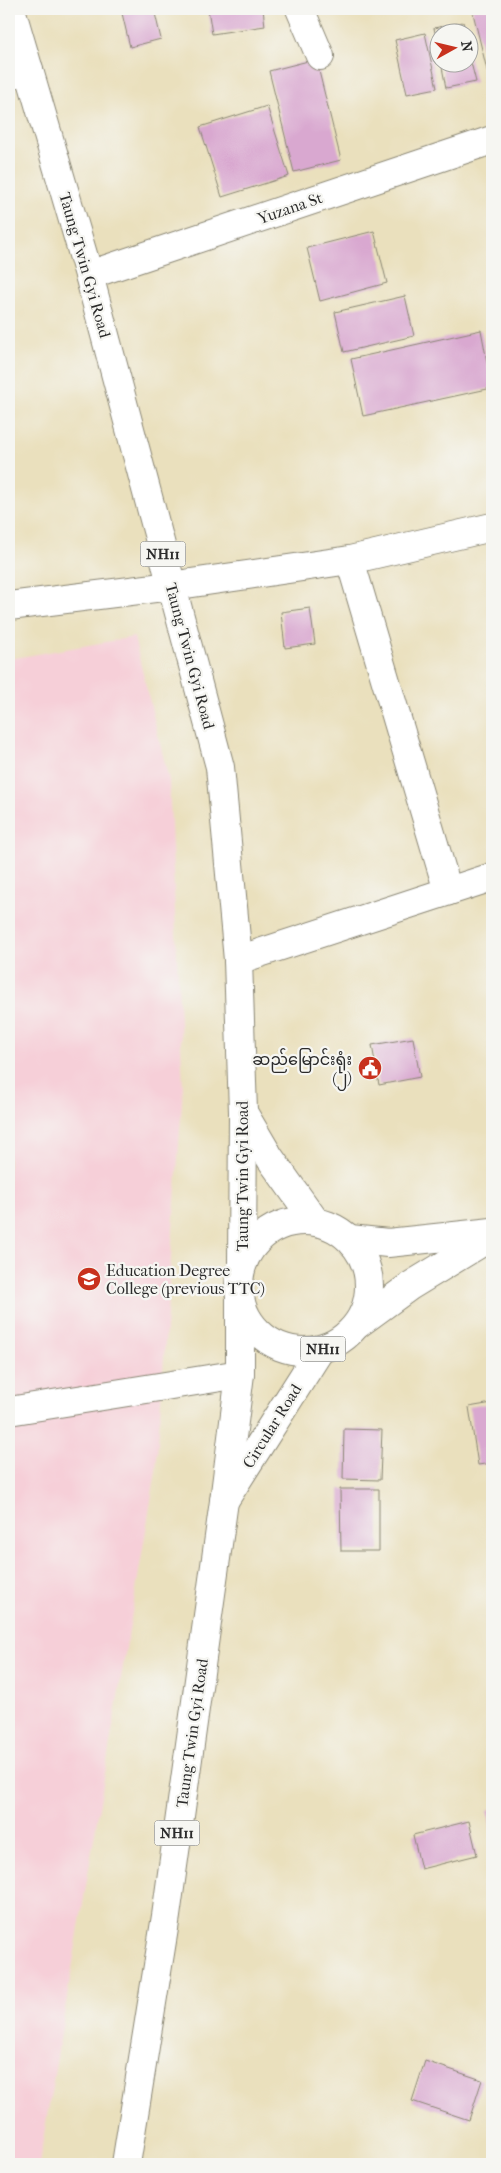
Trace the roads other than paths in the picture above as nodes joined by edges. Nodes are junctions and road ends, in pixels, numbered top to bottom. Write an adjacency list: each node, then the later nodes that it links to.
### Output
1 (11, 9): 4 (main road, Taung Twin Gyi Road / NH11)
2 (300, 9): 3 (main road)
3 (320, 56)
4 (19, 72): 6 (main road, Taung Twin Gyi Road / NH11)
5 (492, 140): 6 (main road, Yuzana St)
6 (88, 276): 9 (main road, Taung Twin Gyi Road / NH11)
7 (492, 527): 8 (main road)
8 (350, 560): 9 (main road); 12 (main road)
9 (172, 586): 10 (main road); 13 (main road, Taung Twin Gyi Road / NH11)
10 (9, 606)
11 (492, 877): 12 (main road)
12 (448, 891): 13 (main road)
13 (238, 960): 14 (main road, Taung Twin Gyi Road / NH11)
14 (243, 1112): 15 (main road); 19 (main road, Taung Twin Gyi Road / NH11)
15 (315, 1221): 18 (main road); 19 (main road)
16 (492, 1232): 18 (main road)
17 (492, 1236): 21 (main road)
18 (350, 1239): 21 (main road, NH11)
19 (242, 1263): 20 (main road, NH11)
20 (240, 1300): 22 (main road, NH11); 23 (main road, Taung Twin Gyi Road / NH11)
21 (358, 1324): 22 (main road, NH11)
22 (320, 1350): 25 (main road, Circular Road)
23 (240, 1374): 24 (main road); 25 (main road, Taung Twin Gyi Road / NH11)
24 (9, 1410)
25 (224, 1502): 26 (main road, Taung Twin Gyi Road / NH11)
26 (126, 2164)

